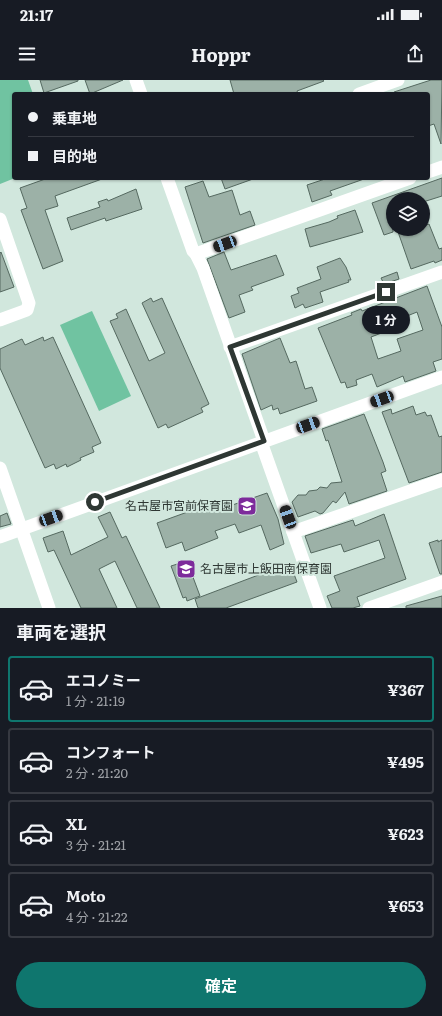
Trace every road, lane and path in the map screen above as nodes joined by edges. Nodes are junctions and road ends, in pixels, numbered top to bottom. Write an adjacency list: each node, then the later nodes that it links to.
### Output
1 (136, 80): 3 (street)
2 (398, 80): 4 (street)
3 (140, 92)
4 (365, 92)
5 (442, 167): 6 (street)
6 (430, 171)
7 (168, 180): 10 (street)
8 (404, 180): 10 (street)
9 (0, 219): 12 (street)
10 (196, 254): 13 (street)
11 (442, 272): 13 (street)
12 (0, 320)
13 (230, 347): 15 (street)
14 (442, 377): 15 (street)
15 (262, 442): 18 (street); 19 (street)
16 (0, 468): 18 (street)
17 (442, 480): 19 (street)
18 (21, 529): 20 (street); 22 (street)
19 (293, 532): 23 (street)
20 (0, 537)
21 (442, 582): 24 (street)
22 (49, 608)
23 (320, 608)
24 (369, 608)

